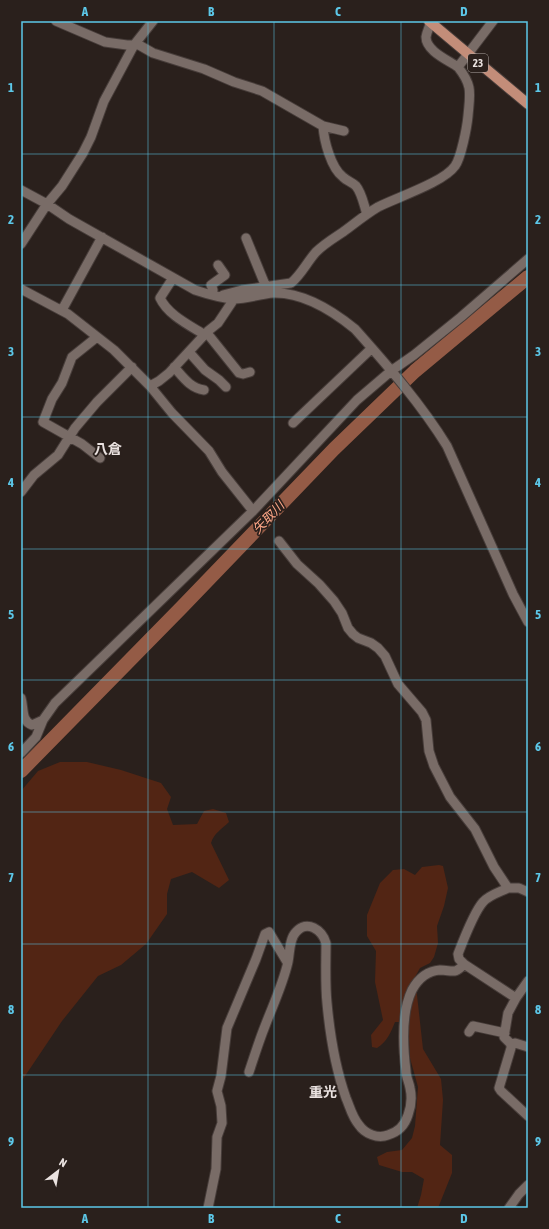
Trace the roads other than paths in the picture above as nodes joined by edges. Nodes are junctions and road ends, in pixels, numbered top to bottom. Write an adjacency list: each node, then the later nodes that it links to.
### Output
1 (56, 21): 5 (street)
2 (153, 21): 5 (street)
3 (493, 21): 6 (street)
4 (430, 22): 6 (main road, 23); 7 (street)
5 (134, 45): 9 (street); 12 (street)
6 (468, 54): 7 (street); 8 (main road, 23)
7 (458, 67): 13 (street)
8 (528, 104)
9 (323, 126): 10 (street); 13 (street)
10 (344, 131)
11 (21, 190): 12 (street)
12 (48, 204): 14 (street); 16 (street)
13 (367, 214): 20 (street)
14 (102, 237): 19 (street); 24 (street)
15 (246, 238): 20 (street)
16 (21, 244)
17 (528, 259): 32 (street)
18 (218, 265): 22 (street)
19 (173, 278): 22 (street); 25 (street)
20 (266, 286): 22 (street)
21 (21, 289): 24 (street)
22 (216, 296): 23 (street)
23 (234, 299): 25 (street); 27 (street)
24 (62, 310): 26 (street)
25 (206, 334): 28 (street); 31 (street)
26 (97, 337): 29 (street); 37 (street)
27 (372, 348): 32 (street); 36 (street)
28 (189, 352): 30 (street); 34 (street)
29 (132, 367): 33 (street); 37 (street)
30 (174, 367): 33 (street); 35 (street)
31 (250, 372)
32 (392, 372): 40 (street); 42 (street)
33 (150, 386): 40 (street)
34 (226, 387)
35 (204, 390)
36 (293, 423)
37 (69, 437): 38 (street); 39 (street)
38 (100, 458)
39 (21, 492)
40 (253, 511): 44 (street)
41 (278, 541): 46 (street)
42 (528, 622)
43 (21, 698): 44 (street)
44 (43, 720): 45 (street)
45 (21, 753)
46 (508, 888): 47 (street); 49 (street)
47 (528, 892)
48 (288, 962): 49 (street); 56 (street); 59 (street)
49 (464, 964): 51 (street)
50 (528, 981): 51 (street)
51 (516, 998): 53 (street)
52 (469, 1032): 53 (street)
53 (505, 1033): 54 (street)
54 (511, 1044): 55 (street); 57 (street)
55 (528, 1047)
56 (249, 1072)
57 (528, 1116)
58 (528, 1185): 60 (street)
59 (208, 1208)
60 (509, 1208)

